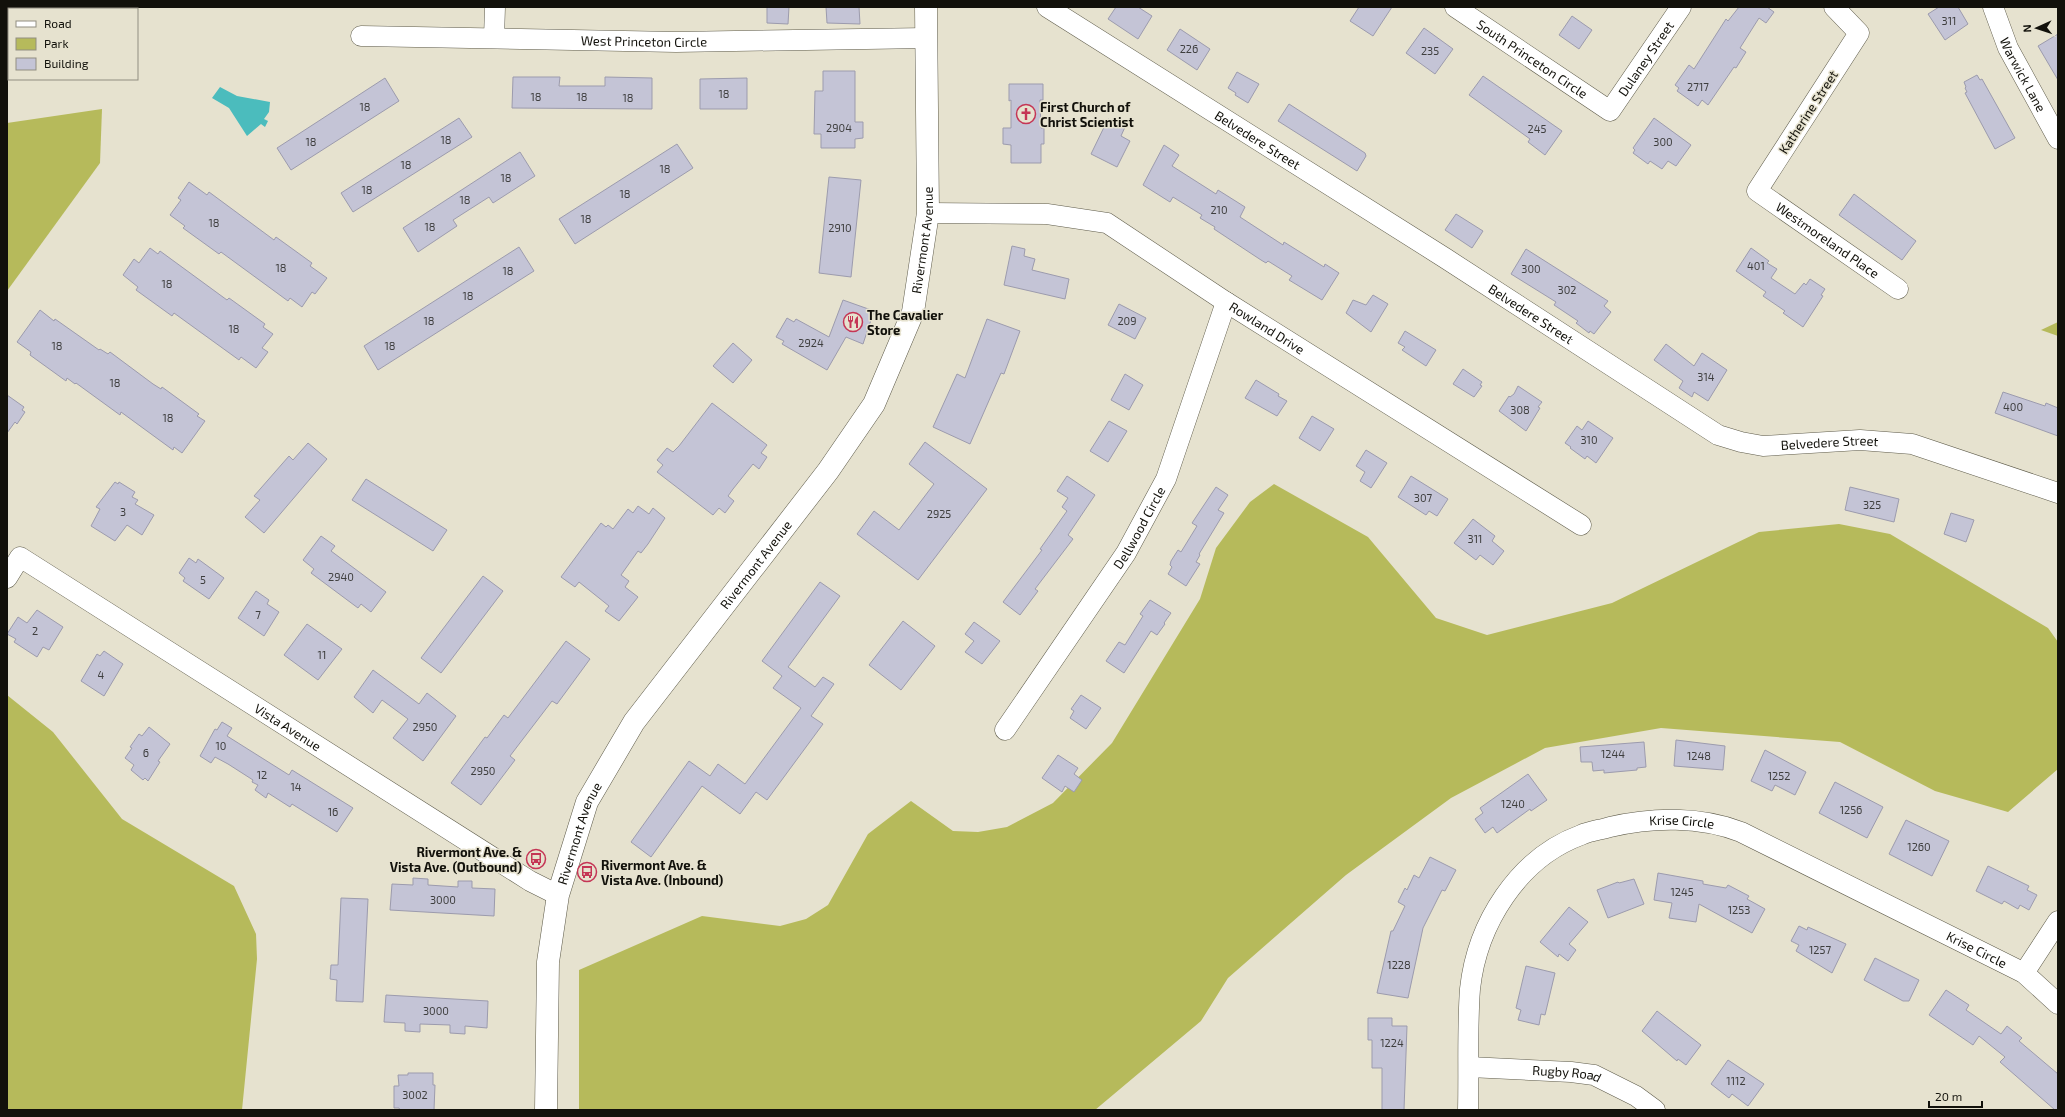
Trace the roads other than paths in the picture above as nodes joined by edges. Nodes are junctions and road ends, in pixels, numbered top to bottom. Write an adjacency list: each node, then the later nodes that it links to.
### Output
1 (495, 7): 9 (street)
2 (926, 7): 10 (main road, Rivermont Avenue)
3 (1047, 7): 17 (street, Belvedere Street)
4 (1455, 7): 11 (street, South Princeton Circle)
5 (1681, 7): 11 (street, Dulaney Street)
6 (1834, 7): 13 (street, Katherine Street)
7 (1993, 7): 12 (street, Warwick Lane)
8 (361, 36): 9 (street, West Princeton Circle)
9 (494, 38): 10 (street, West Princeton Circle)
10 (926, 38): 14 (main road, Rivermont Avenue)
11 (1610, 111)
12 (2058, 139)
13 (1757, 191): 15 (street, Westmoreland Place)
14 (928, 213): 16 (street, Rowland Drive); 21 (main road, Rivermont Avenue)
15 (1898, 289)
16 (1226, 302): 18 (street, Rowland Drive); 20 (street, Dellwood Circle)
17 (2058, 493)
18 (1581, 525)
19 (7, 578): 21 (street, Vista Avenue)
20 (1005, 730)
21 (558, 895): 26 (main road, Rivermont Avenue)
22 (2058, 922): 23 (street)
23 (2024, 973): 24 (street, Krise Circle); 25 (street, Krise Circle)
24 (2058, 1004)
25 (1469, 1067): 27 (street, Krise Circle); 28 (street, Rugby Road)
26 (546, 1110)
27 (1468, 1110)
28 (1655, 1110)

